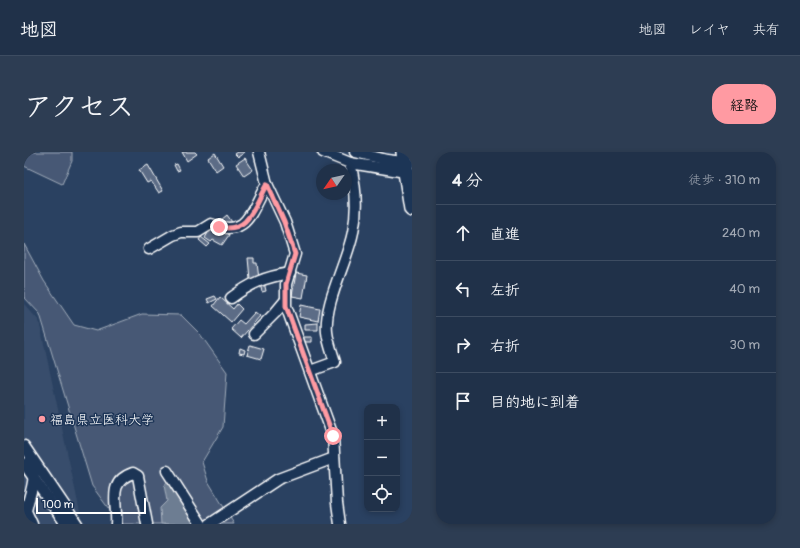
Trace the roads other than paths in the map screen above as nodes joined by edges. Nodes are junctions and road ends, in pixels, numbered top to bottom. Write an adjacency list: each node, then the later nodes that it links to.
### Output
1 (259, 152): 6 (street)
2 (323, 152): 4 (street)
3 (355, 152): 5 (street)
4 (350, 163): 5 (street); 13 (street)
5 (408, 165): 7 (highway)
6 (267, 184): 8 (street); 9 (street)
7 (412, 209)
8 (149, 249)
9 (290, 273): 10 (street); 11 (street)
10 (231, 298)
11 (286, 300): 12 (street); 13 (street)
12 (254, 334)
13 (310, 371): 16 (street)
14 (24, 446): 20 (street)
15 (24, 451): 19 (street)
16 (334, 458): 28 (street); 29 (street)
17 (24, 464): 19 (street)
18 (167, 471): 27 (street)
19 (30, 476): 20 (street); 21 (street); 22 (street)
20 (46, 479): 24 (street)
21 (28, 500): 22 (street); 23 (street)
22 (65, 522)
23 (32, 524)
24 (77, 524)
25 (116, 524): 26 (street)
26 (147, 524)
27 (201, 524)
28 (210, 524)
29 (340, 524)

